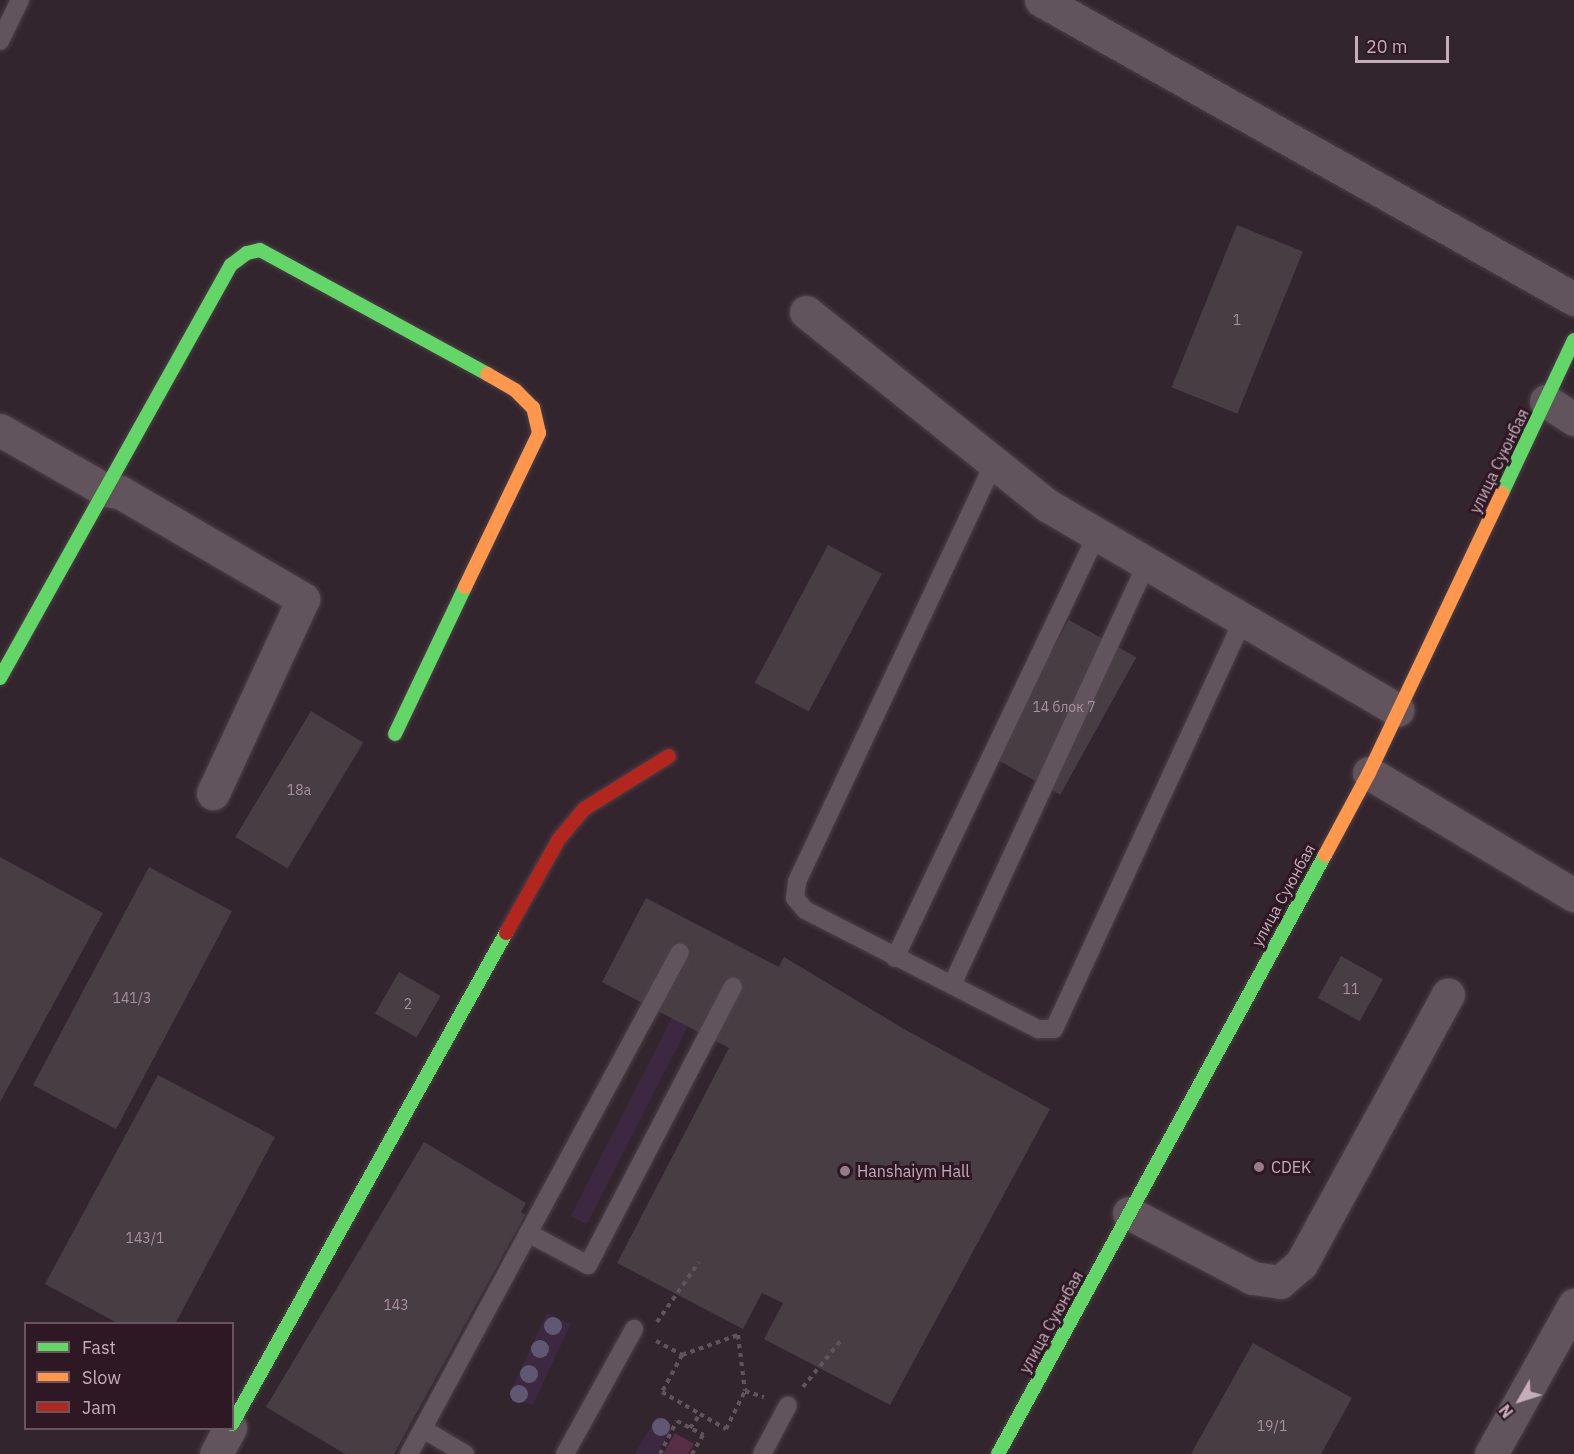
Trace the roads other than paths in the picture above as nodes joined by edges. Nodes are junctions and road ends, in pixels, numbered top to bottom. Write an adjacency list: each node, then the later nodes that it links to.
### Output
1 (20, 0): 3 (lane)
2 (1041, 0): 4 (street)
3 (0, 41)
4 (1574, 299)
5 (806, 312): 10 (street)
6 (1574, 340): 7 (street, улица Суюнбая)
7 (1546, 401): 8 (street); 16 (street, улица Суюнбая)
8 (1574, 419)
9 (0, 430): 11 (street)
10 (994, 463): 12 (street); 23 (lane)
11 (105, 490): 15 (street); 17 (street); 20 (street)
12 (1097, 535): 13 (street); 23 (lane)
13 (1147, 563): 14 (street); 24 (lane)
14 (1243, 620): 16 (street); 24 (lane)
15 (0, 678)
16 (1398, 710): 19 (street, улица Суюнбая)
17 (395, 734)
18 (669, 756): 32 (street)
19 (1369, 773): 21 (street); 27 (street, улица Суюнбая)
20 (213, 793)
21 (1574, 895)
22 (680, 952): 28 (lane)
23 (895, 958): 24 (lane)
24 (952, 985)
25 (733, 987): 28 (lane)
26 (1448, 994): 27 (street)
27 (1129, 1213): 40 (street, улица Суюнбая)
28 (528, 1233): 33 (lane)
29 (1574, 1305): 41 (street)
30 (634, 1329): 38 (lane)
31 (788, 1406): 39 (lane)
32 (234, 1421)
33 (423, 1429): 36 (lane); 37 (lane)
34 (229, 1430): 35 (street)
35 (216, 1454)
36 (409, 1454)
37 (465, 1454)
38 (565, 1454)
39 (762, 1454)
40 (998, 1454)
41 (1491, 1454)

